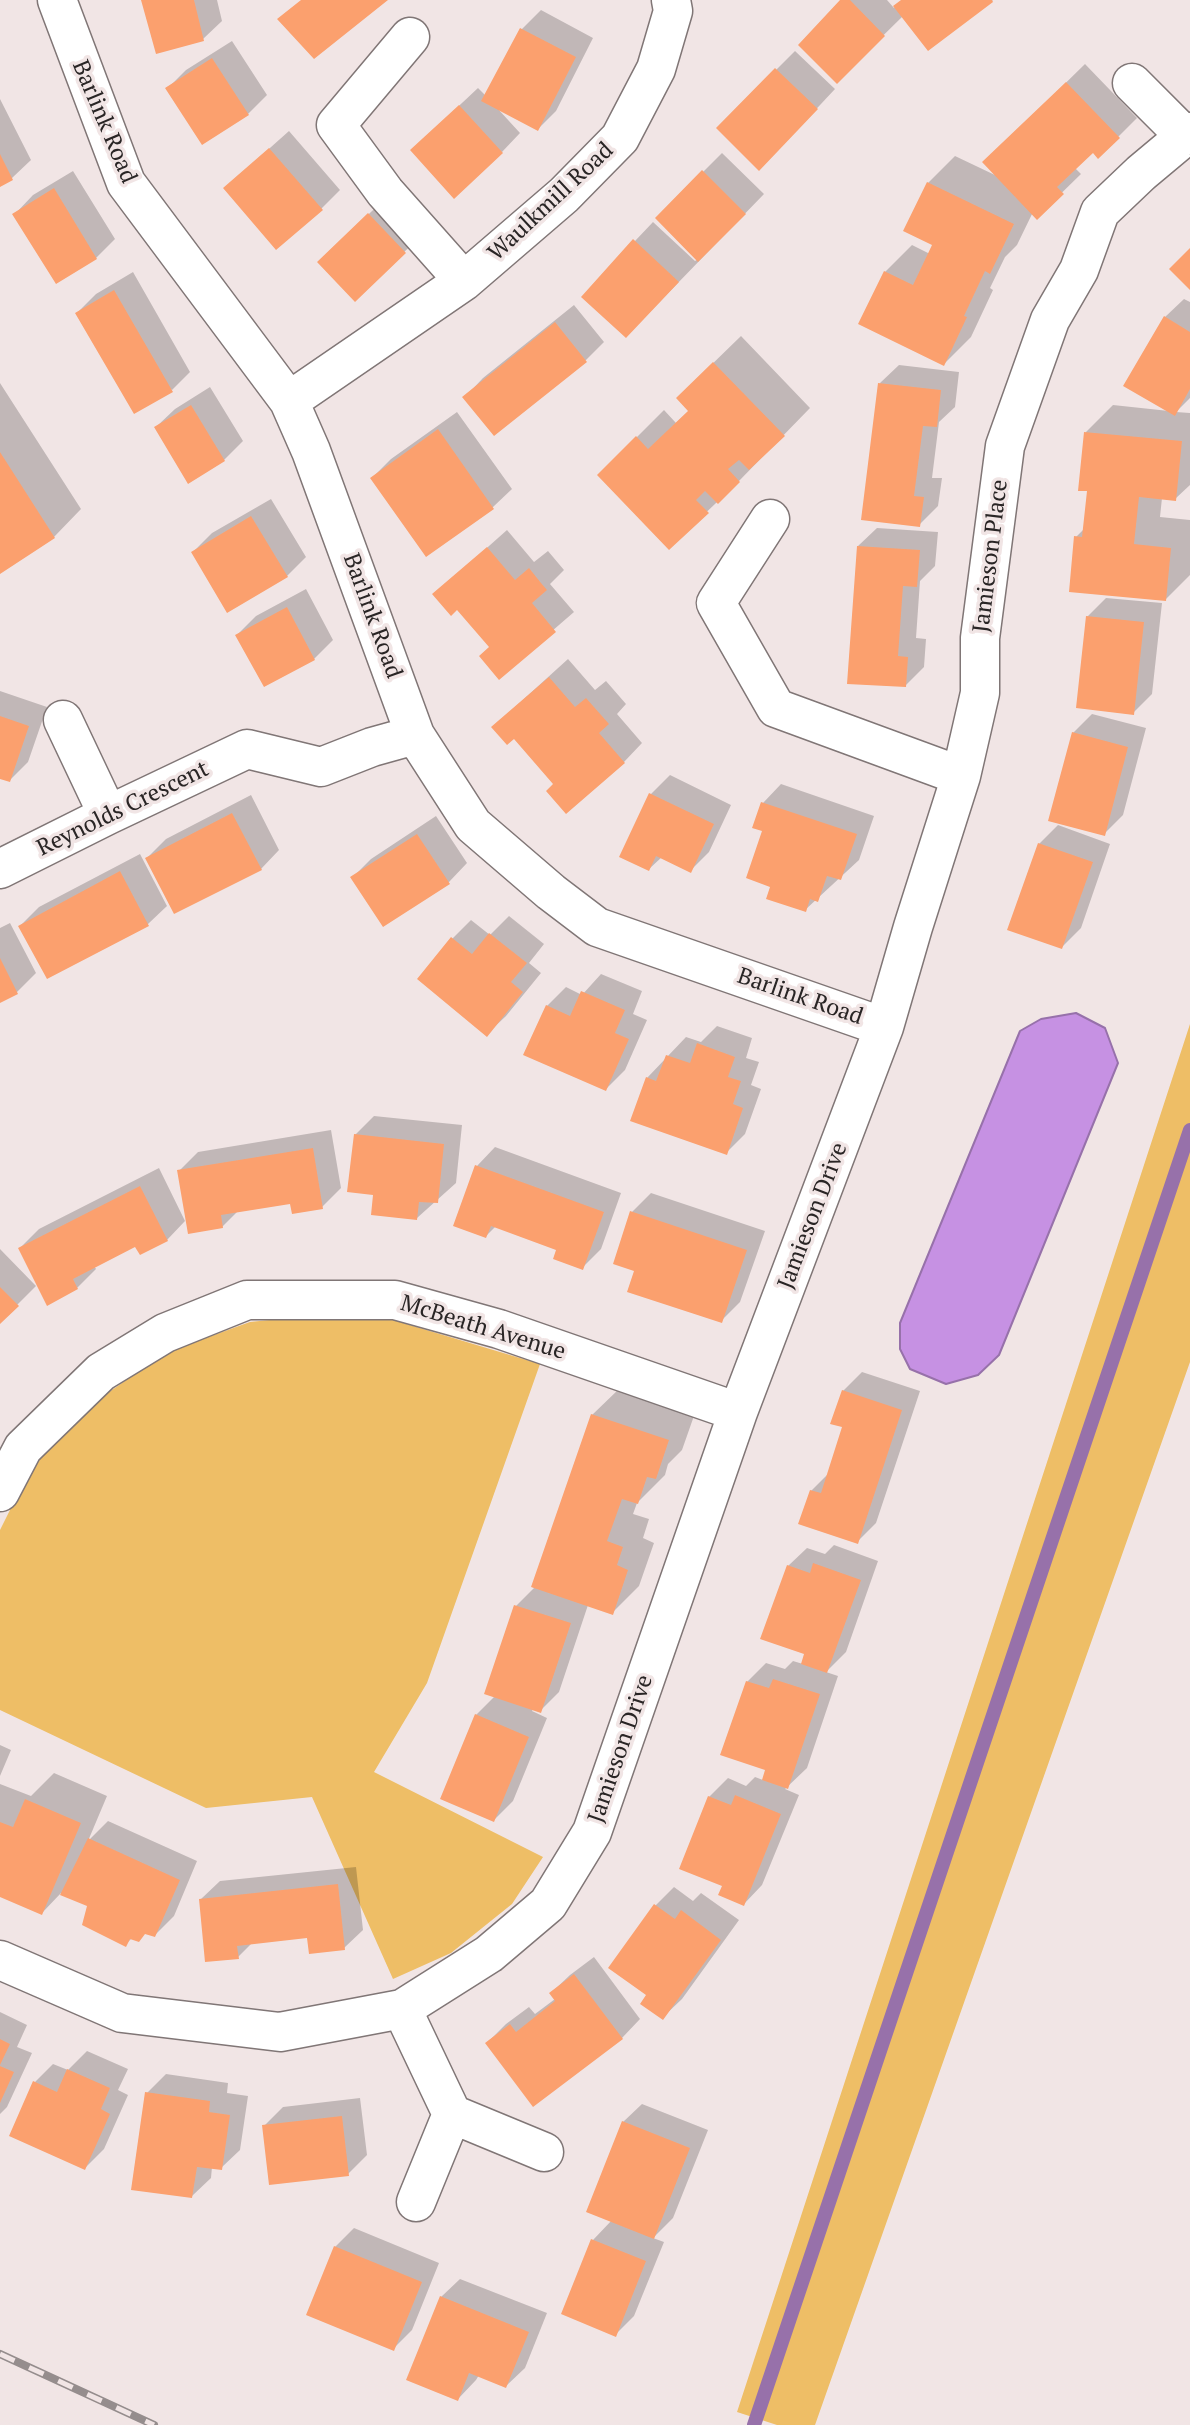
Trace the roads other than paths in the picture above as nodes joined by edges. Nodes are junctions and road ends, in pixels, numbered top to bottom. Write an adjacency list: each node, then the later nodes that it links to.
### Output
1 (57, 0): 7 (street, Barlink Road)
2 (671, 0): 6 (street, Waulkmill Road)
3 (410, 37): 6 (street)
4 (1132, 83): 5 (street)
5 (1188, 134): 11 (street, Jamieson Place)
6 (464, 281): 7 (street, Waulkmill Road)
7 (289, 401): 10 (street, Barlink Road)
8 (770, 519): 11 (street)
9 (63, 720): 12 (street)
10 (415, 735): 12 (street, Reynolds Crescent); 14 (street, Barlink Road)
11 (961, 776): 14 (street, Jamieson Place)
12 (108, 815): 13 (street, Reynolds Crescent)
13 (0, 869)
14 (884, 1027): 15 (street, Jamieson Drive)
15 (738, 1412): 16 (street, McBeath Avenue); 18 (street, Jamieson Drive)
16 (0, 1492)
17 (0, 1960): 18 (street, Jamieson Drive)
18 (402, 2009): 19 (street)
19 (452, 2114): 20 (street); 21 (street)
20 (544, 2151)
21 (416, 2202)

